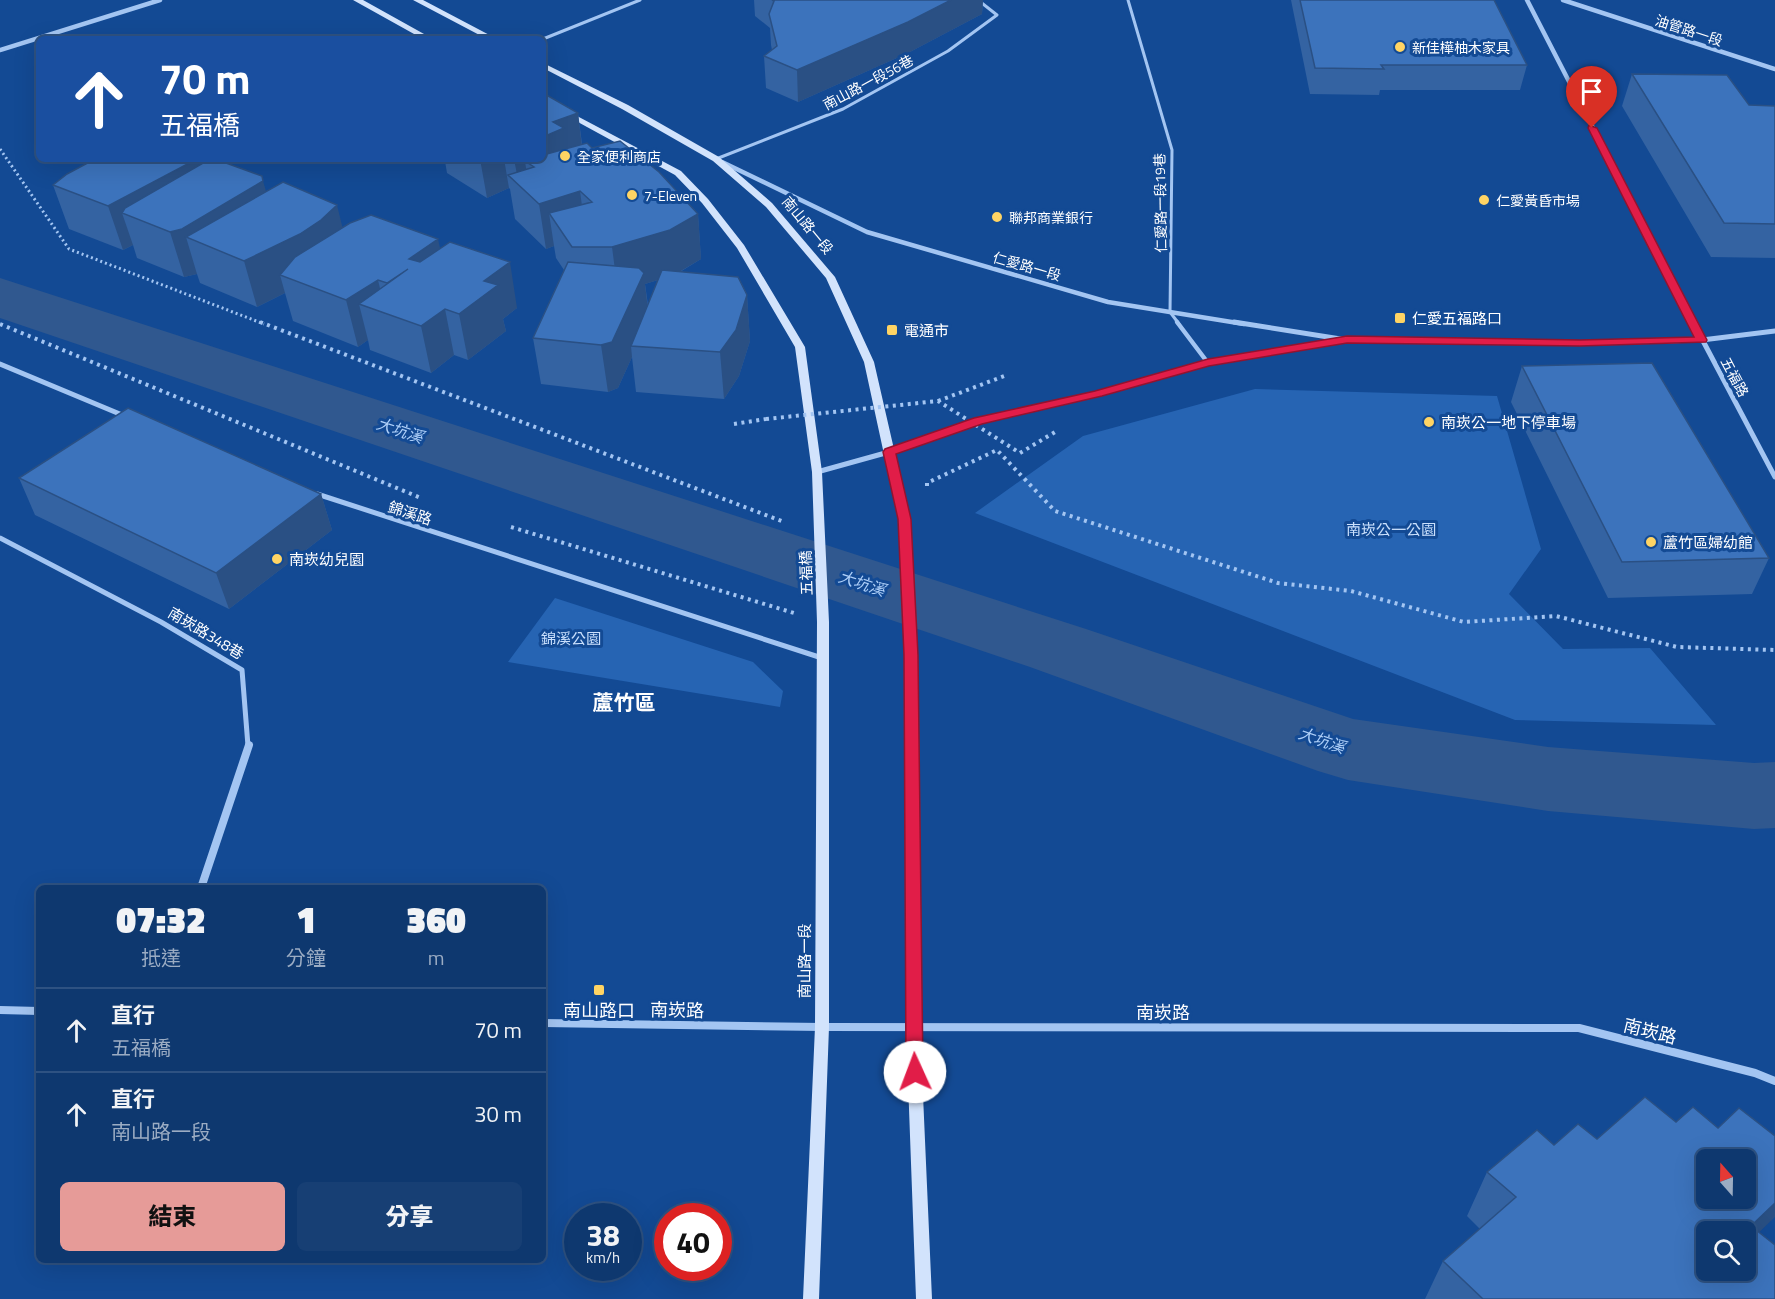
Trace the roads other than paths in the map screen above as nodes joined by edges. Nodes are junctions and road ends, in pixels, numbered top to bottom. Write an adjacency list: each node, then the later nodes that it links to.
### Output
1 (160, 0): 9 (street)
2 (357, 0): 10 (street)
3 (417, 0): 11 (street)
4 (640, 0): 12 (lane)
5 (978, 0): 18 (lane, 南山路一段56巷)
6 (1128, 0): 19 (lane, 仁愛路一段19巷)
7 (1527, 0): 22 (street, 五福路)
8 (1563, 0): 16 (street, 油管路一段)
9 (45, 36)
10 (423, 36)
11 (487, 36)
12 (546, 38)
13 (36, 39): 14 (street)
14 (0, 50)
15 (546, 67): 18 (street, 南山路一段)
16 (1775, 69)
17 (546, 102): 27 (street)
18 (716, 159): 19 (street, 仁愛路一段); 26 (street, 南山路一段)
19 (1170, 312): 21 (street, 仁愛路一段); 23 (lane)
20 (1775, 331): 22 (street, 仁愛路一段)
21 (1347, 340): 22 (street, 仁愛路一段); 23 (street, 仁愛路一段)
22 (1702, 340): 28 (street, 五福路)
23 (1208, 363): 26 (street, 仁愛路一段)
24 (0, 364): 25 (street)
25 (132, 419)
26 (890, 452): 27 (street, 仁愛路一段); 38 (street, 南山路一段)
27 (817, 472): 31 (street, 五福橋)
28 (1775, 477)
29 (309, 491): 32 (street, 錦溪路)
30 (0, 538): 33 (street, 南崁路348巷)
31 (823, 622): 32 (street, 南山路一段)
32 (822, 658): 37 (street, 南山路一段)
33 (202, 885)
34 (0, 1010): 35 (street)
35 (36, 1011)
36 (546, 1023): 37 (street, 南崁路)
37 (822, 1027): 38 (street, 南崁路); 40 (street, 南山路一段)
38 (913, 1027): 39 (street, 南崁路); 41 (street)
39 (1775, 1082)
40 (811, 1299)
41 (924, 1299)

